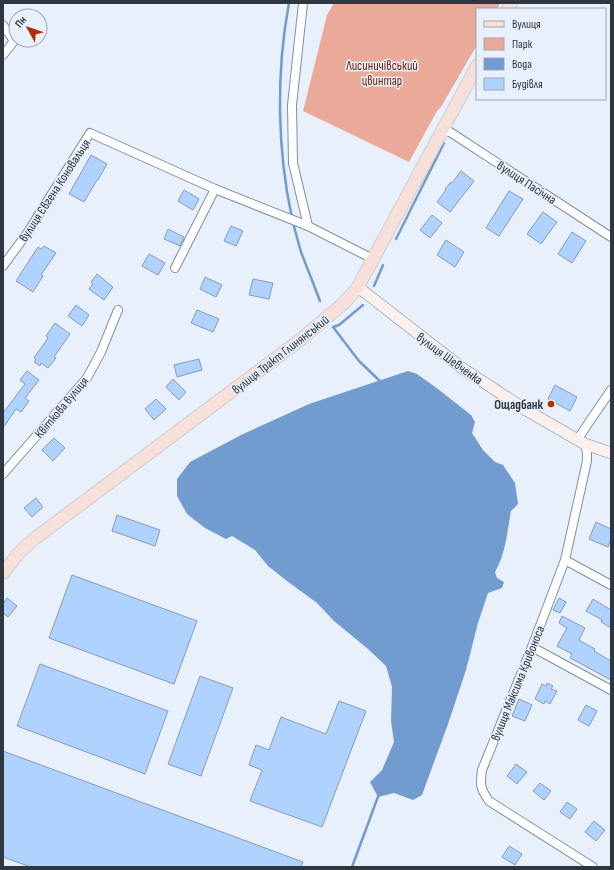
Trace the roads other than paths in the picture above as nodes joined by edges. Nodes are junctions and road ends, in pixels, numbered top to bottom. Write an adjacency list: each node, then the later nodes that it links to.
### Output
1 (303, 3): 7 (street)
2 (3, 25): 3 (street)
3 (3, 55)
4 (476, 68): 5 (main road, вулиця Тракт Глинянський)
5 (442, 130): 8 (street, вулиця Пасічна); 9 (main road, вулиця Тракт Глинянський)
6 (215, 189): 7 (street); 10 (street, вулиця Євгена Коновальця); 11 (street)
7 (308, 226): 9 (street)
8 (611, 237)
9 (373, 259): 12 (main road, вулиця Тракт Глинянський)
10 (3, 266)
11 (175, 268)
12 (358, 287): 15 (main road, вулиця Шевченка); 19 (main road, вулиця Тракт Глинянський)
13 (118, 310): 17 (street, Квіткова вулиця)
14 (611, 390): 15 (street)
15 (581, 442): 16 (main road, вулиця Шевченка); 18 (street, вулиця Максима Кривоноса)
16 (611, 454)
17 (3, 474)
18 (565, 560): 20 (street); 21 (street, вулиця Максима Кривоноса)
19 (3, 573)
20 (611, 585)
21 (532, 647): 22 (street); 23 (street, вулиця Максима Кривоноса)
22 (611, 690)
23 (593, 867)

